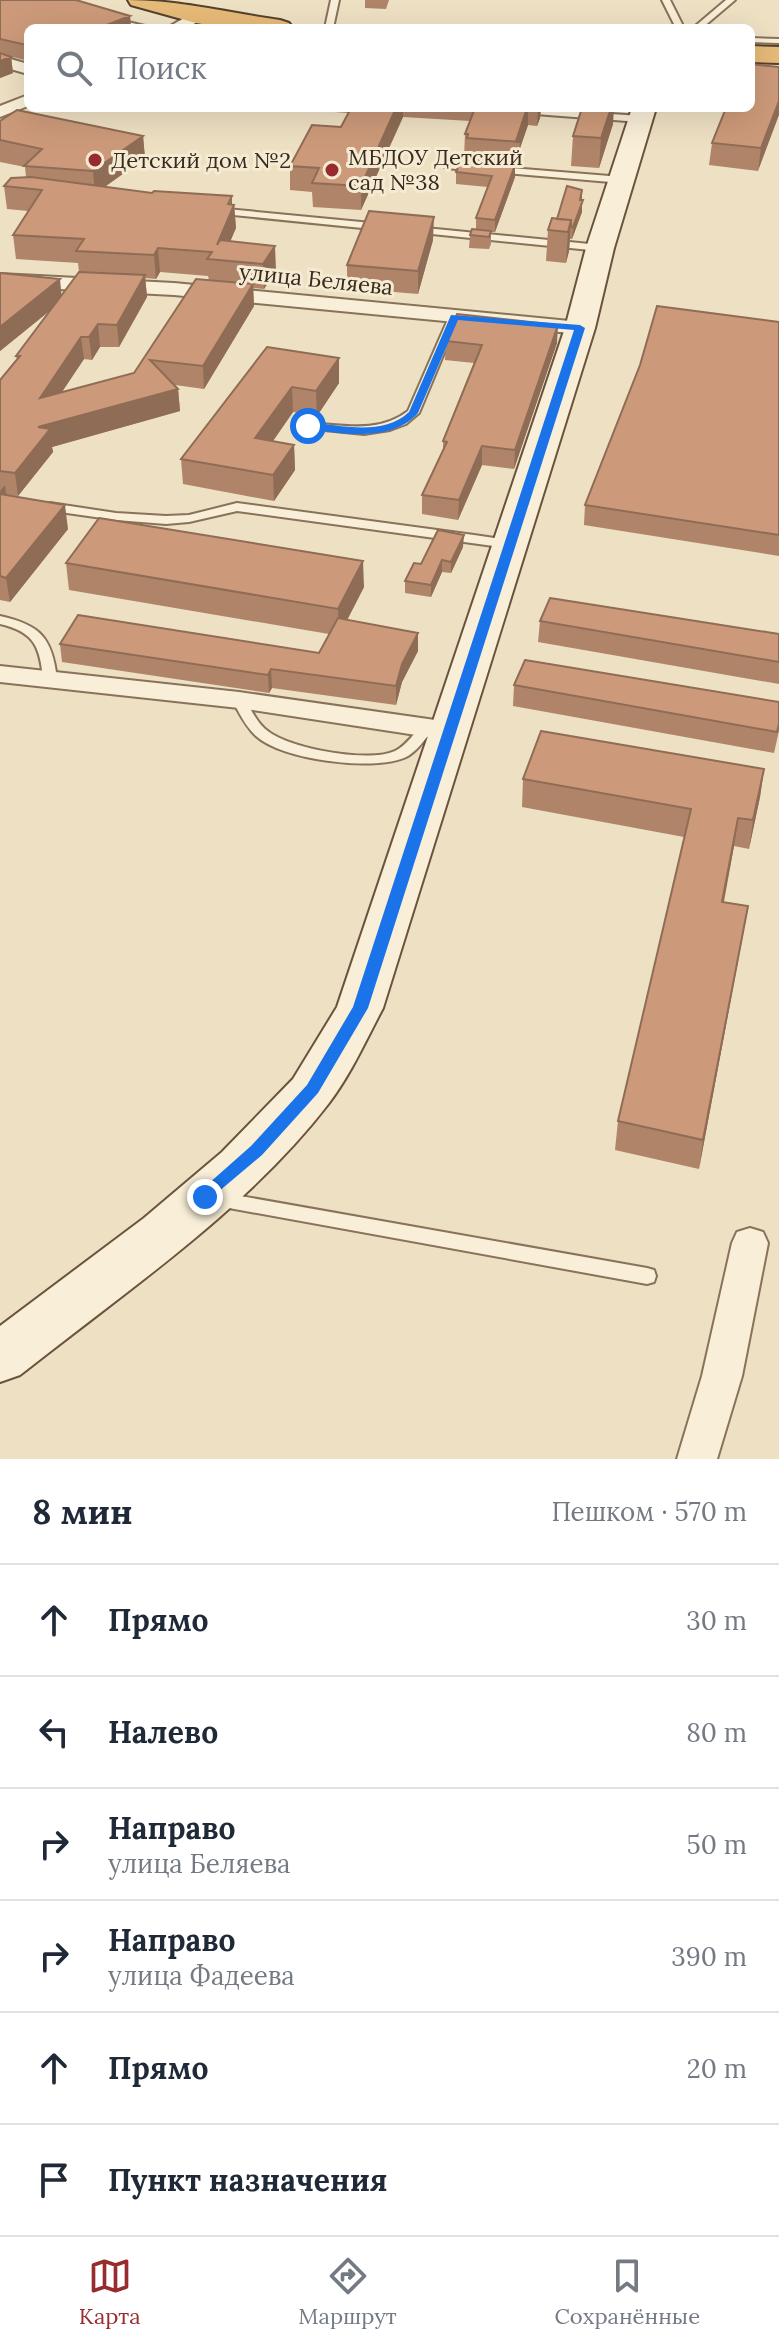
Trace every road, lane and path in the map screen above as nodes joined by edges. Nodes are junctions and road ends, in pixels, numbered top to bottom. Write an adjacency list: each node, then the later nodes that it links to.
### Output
1 (140, 0): 7 (highway)
2 (335, 0): 8 (lane)
3 (666, 0): 9 (lane)
4 (731, 0): 10 (lane)
5 (100, 17): 6 (lane)
6 (127, 24)
7 (183, 24)
8 (330, 24)
9 (678, 24)
10 (702, 24)
11 (755, 40): 12 (lane)
12 (779, 41)
13 (755, 54): 14 (highway)
14 (779, 55)
15 (0, 61): 16 (street)
16 (24, 68)
17 (24, 102): 18 (street)
18 (0, 112)
19 (561, 112): 20 (lane)
20 (642, 114): 22 (main road)
21 (449, 166): 22 (lane)
22 (622, 180): 24 (main road)
23 (207, 210): 24 (lane)
24 (600, 248): 27 (main road)
25 (0, 280): 26 (street, улица Беляева)
26 (454, 317): 27 (street, улица Беляева); 28 (lane)
27 (580, 328): 30 (main road)
28 (308, 426)
29 (40, 506): 30 (lane)
30 (508, 544): 35 (main road)
31 (0, 620): 33 (lane)
32 (0, 674): 33 (street)
33 (50, 679): 34 (street)
34 (239, 700): 35 (street); 35 (lane)
35 (438, 729): 36 (main road)
36 (205, 1197): 38 (lane); 39 (main road)
37 (750, 1243): 40 (street)
38 (647, 1276)
39 (0, 1358)
40 (697, 1459)

